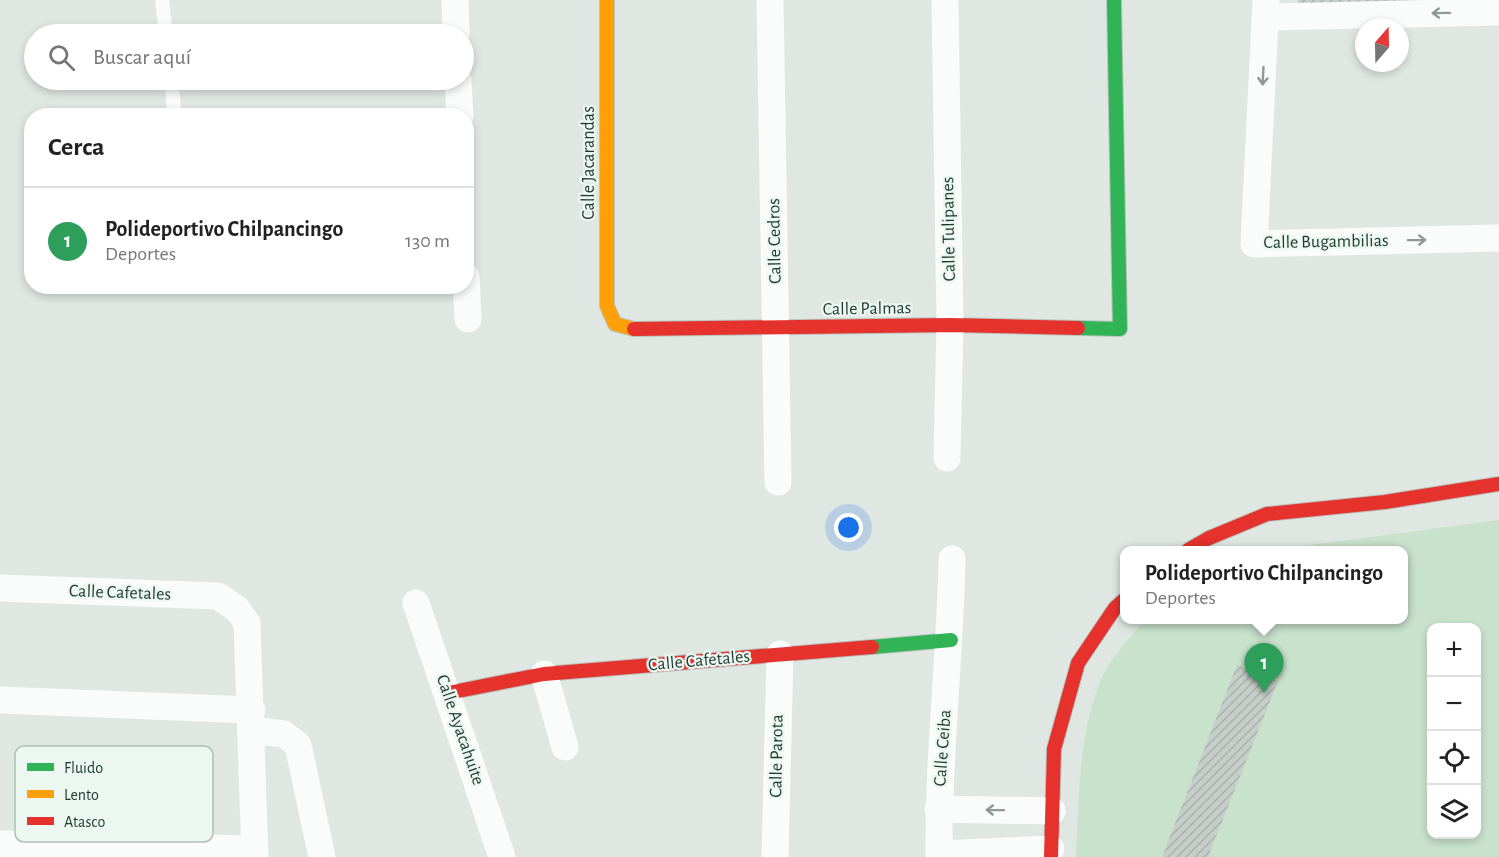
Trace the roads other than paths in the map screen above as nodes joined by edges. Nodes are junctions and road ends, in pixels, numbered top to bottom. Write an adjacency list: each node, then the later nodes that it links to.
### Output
1 (162, 0): 9 (lane)
2 (455, 0): 10 (street)
3 (607, 0): 18 (street, Calle Jacarandas)
4 (770, 0): 20 (street, Calle Cedros)
5 (945, 0): 19 (street, Calle Tulipanes)
6 (1114, 0): 19 (street, Calle Palmas)
7 (1266, 9): 8 (street, one-way to 7); 15 (street, Calle Bugambilias, one-way to 15)
8 (1499, 12)
9 (165, 24)
10 (456, 24)
11 (172, 90): 13 (lane)
12 (459, 90): 14 (street)
13 (175, 108)
14 (460, 108)
15 (1499, 238)
16 (467, 294): 17 (street)
17 (468, 319)
18 (615, 324): 20 (street, Calle Palmas)
19 (951, 325): 20 (street, Calle Palmas); 21 (street, Calle Tulipanes)
20 (777, 328): 22 (street, Calle Cedros)
21 (947, 458)
22 (778, 482)
23 (1499, 484): 24 (street)
24 (1195, 546)
25 (952, 559): 29 (street, Calle Ceiba)
26 (0, 588): 34 (street, Calle Cafetales)
27 (416, 603): 32 (street, Calle Ayacahuite)
28 (1120, 604): 37 (street)
29 (951, 640): 30 (street, Calle Cafetales); 36 (street, Calle Ceiba)
30 (780, 654): 31 (street, Calle Cafetales); 44 (street, Calle Parota)
31 (544, 674): 32 (street, Calle Cafetales); 35 (street)
32 (448, 693): 43 (street, Calle Ayacahuite)
33 (0, 700): 34 (street)
34 (252, 720): 39 (street); 42 (street)
35 (565, 747)
36 (938, 809): 37 (street, one-way to 36); 41 (street, Calle Ceiba)
37 (1052, 811): 40 (street)
38 (0, 844): 39 (street)
39 (255, 853)
40 (1051, 853): 41 (street)
41 (939, 855)
42 (322, 857)
43 (502, 857)
44 (775, 857)

